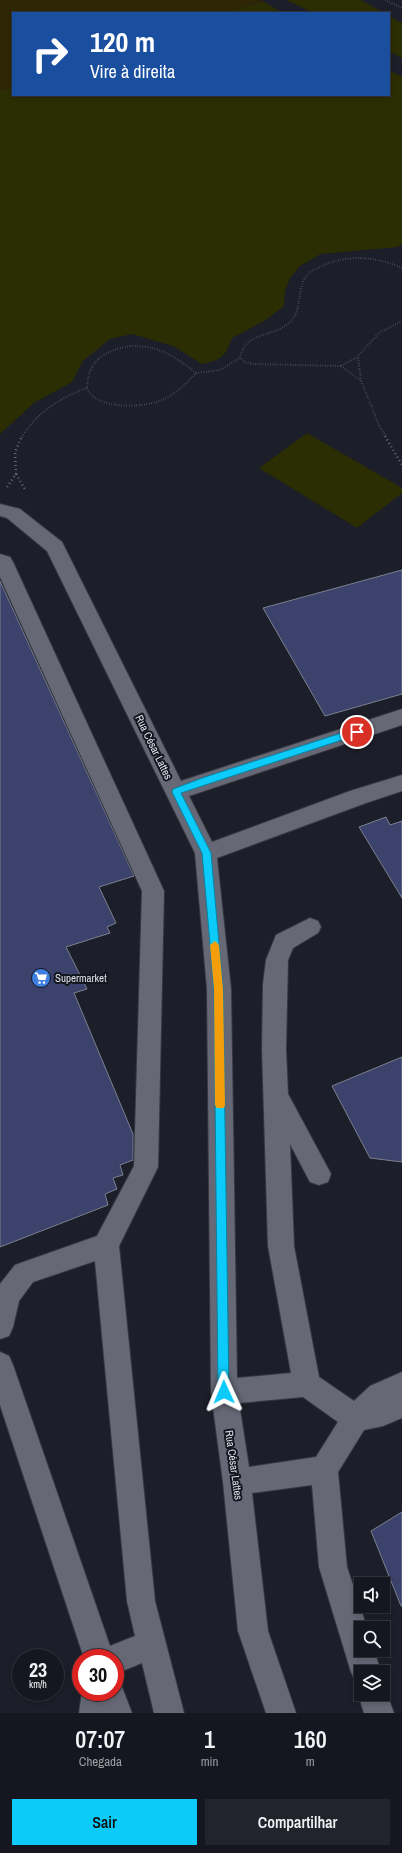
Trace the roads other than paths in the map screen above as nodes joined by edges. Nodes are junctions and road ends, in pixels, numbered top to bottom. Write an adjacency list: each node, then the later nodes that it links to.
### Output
1 (3, 499): 5 (street, Rua César Lattes)
2 (0, 561): 10 (street)
3 (402, 717): 5 (street)
4 (402, 783): 6 (street)
5 (176, 792): 6 (street, Rua César Lattes)
6 (206, 853): 15 (street, Rua César Lattes)
7 (310, 927): 8 (street)
8 (276, 1094): 9 (street); 13 (street)
9 (319, 1174)
10 (106, 1245): 11 (street); 20 (street)
11 (0, 1327)
12 (0, 1365): 21 (street)
13 (307, 1384): 15 (street); 17 (street)
14 (402, 1385): 17 (street)
15 (224, 1392): 19 (street, Rua César Lattes)
16 (402, 1405): 17 (street)
17 (356, 1418): 18 (street)
18 (324, 1469): 19 (street); 23 (street)
19 (237, 1482): 30 (street, Rua César Lattes)
20 (151, 1645): 22 (street); 29 (street)
21 (96, 1649)
22 (124, 1656)
23 (364, 1665)
24 (96, 1701): 27 (street)
25 (113, 1701): 28 (street)
26 (375, 1701): 31 (street)
27 (94, 1713)
28 (117, 1713)
29 (169, 1713)
30 (281, 1713)
31 (379, 1713)

